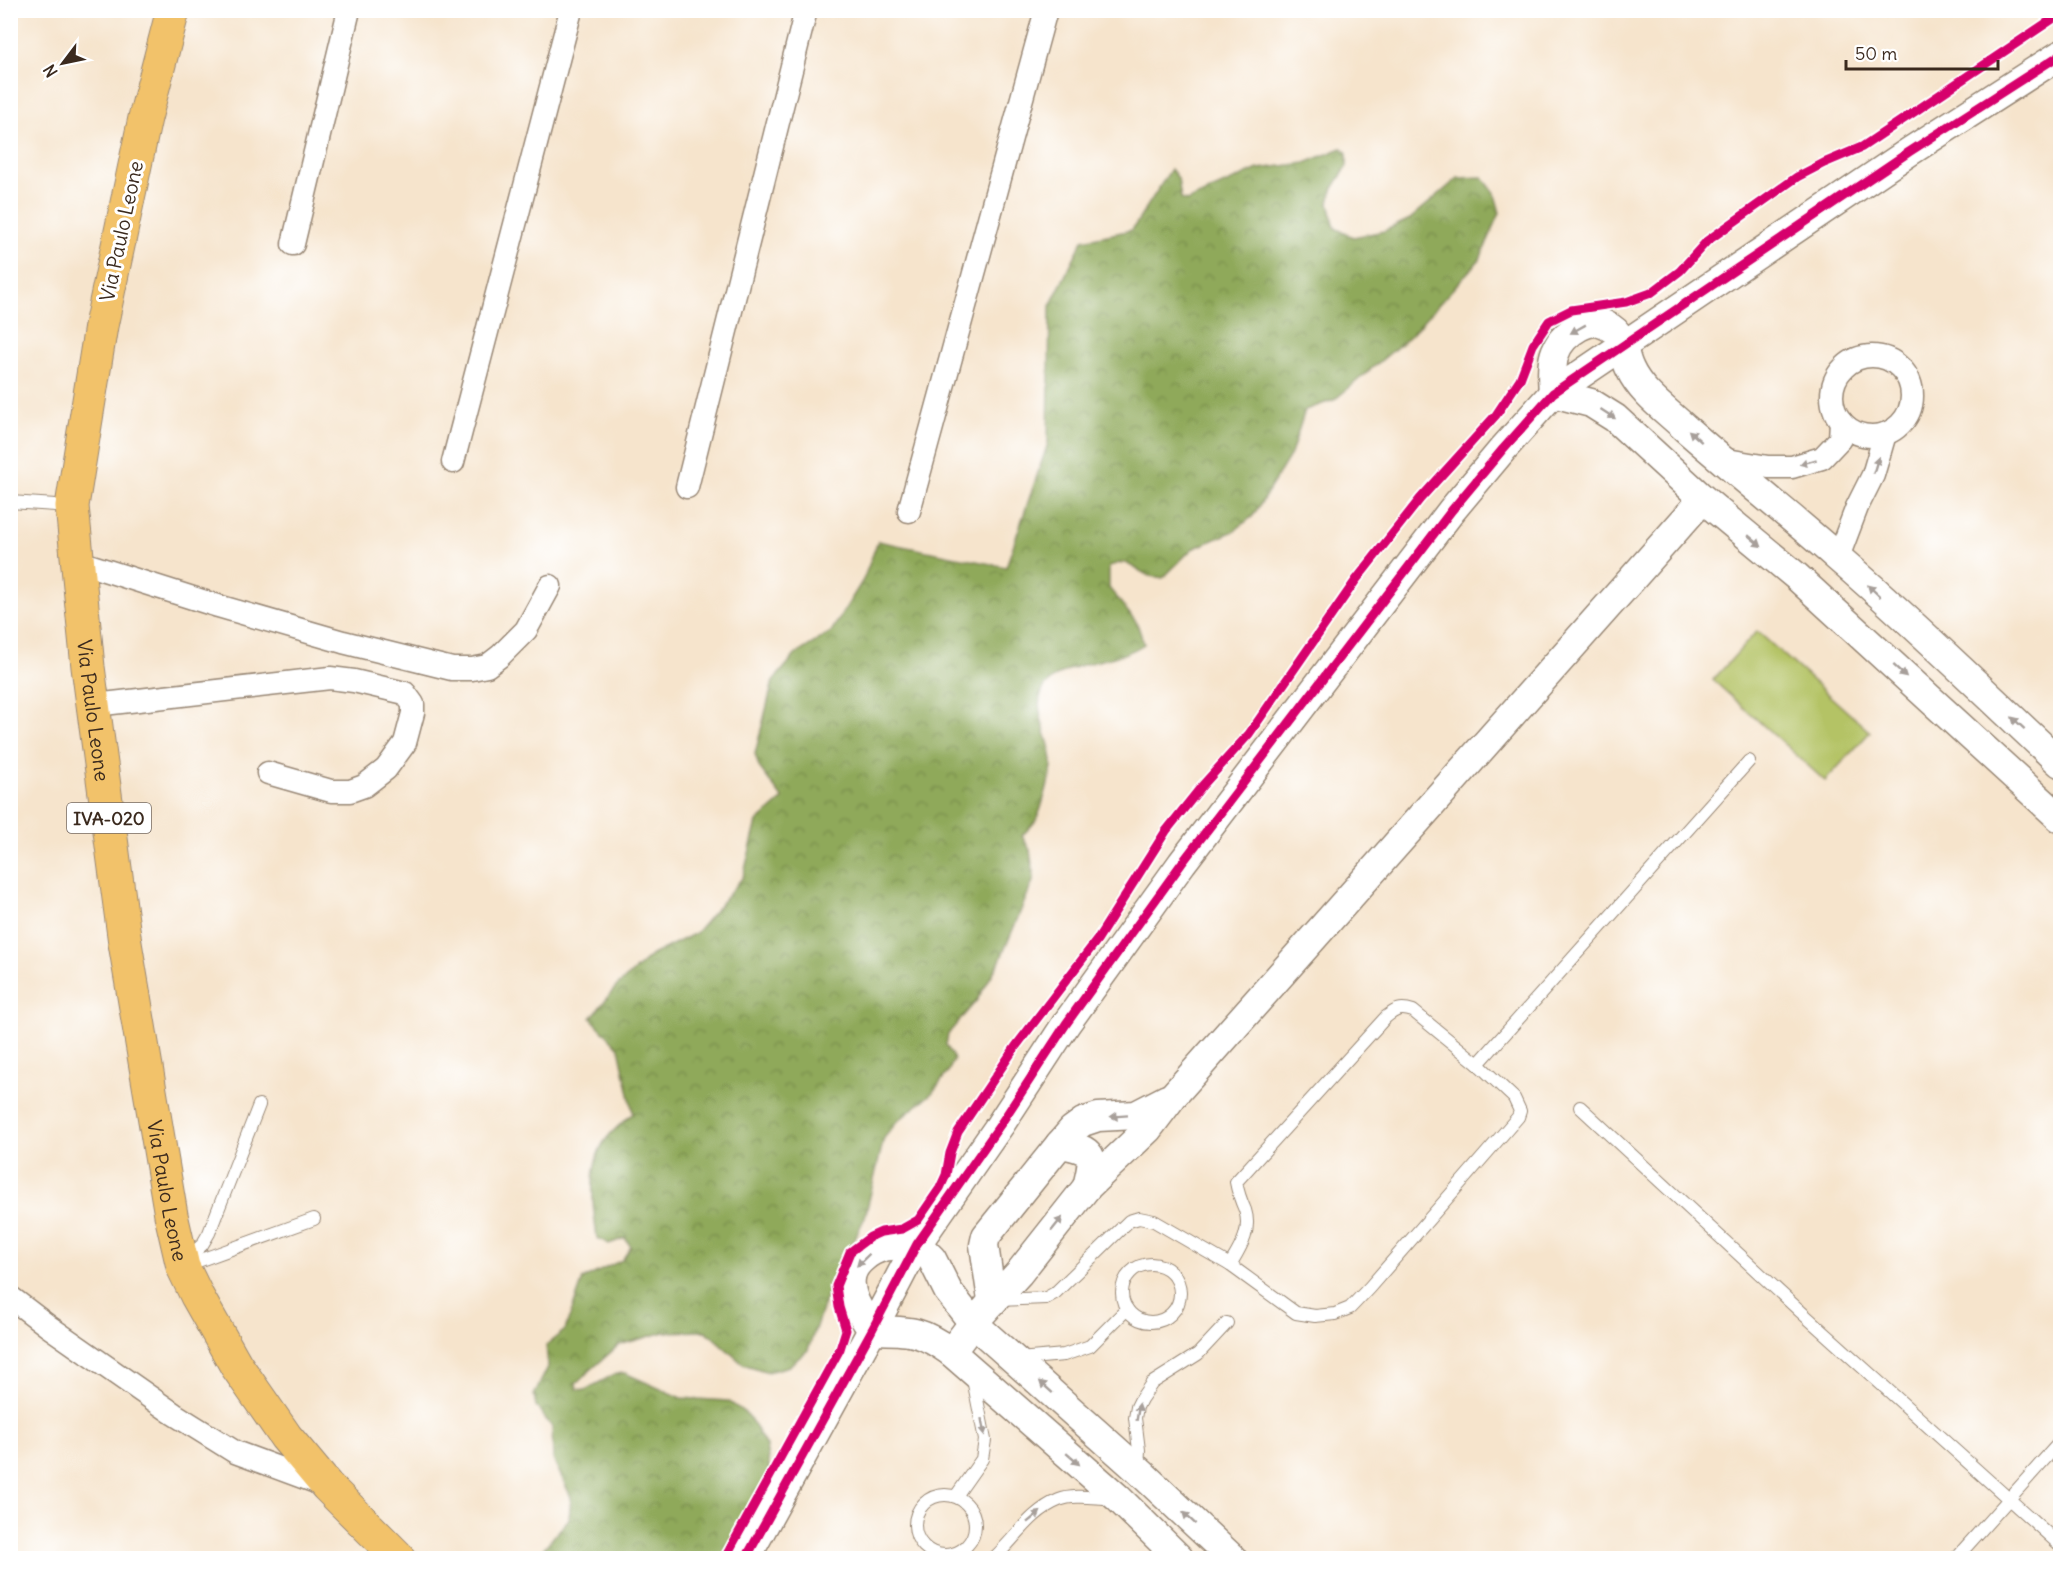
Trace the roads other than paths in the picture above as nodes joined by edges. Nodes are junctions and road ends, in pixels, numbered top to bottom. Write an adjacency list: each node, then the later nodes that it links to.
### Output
1 (173, 10): 19 (main road, Via Paulo Leone / IVA-020)
2 (349, 10): 7 (street)
3 (571, 10): 15 (street)
4 (806, 10): 16 (street)
5 (1046, 10): 20 (street)
6 (2061, 55): 8 (street)
7 (293, 244)
8 (1624, 345): 9 (street); 9 (street, one-way to 9); 10 (street)
9 (1553, 393): 13 (street, one-way to 13); 37 (street)
10 (1668, 412): 13 (street); 14 (street, one-way to 10)
11 (1841, 421): 12 (street); 12 (street); 14 (street, one-way to 14)
12 (1885, 434): 21 (street, one-way to 12)
13 (1642, 442): 17 (street)
14 (1721, 459): 21 (street)
15 (453, 462)
16 (687, 487)
17 (1703, 499): 23 (street, one-way to 23); 31 (street)
18 (10, 502): 19 (lane)
19 (72, 506): 22 (main road, Via Paulo Leone / IVA-020)
20 (909, 511)
21 (1838, 558): 23 (street); 27 (street, one-way to 21)
22 (76, 561): 24 (street); 25 (main road, Via Paulo Leone / IVA-020)
23 (1796, 576): 29 (street, one-way to 29)
24 (550, 586)
25 (95, 705): 28 (street); 40 (main road, Via Paulo Leone / IVA-020)
26 (1749, 760): 30 (lane)
27 (2061, 763)
28 (268, 773)
29 (2061, 818)
30 (1478, 1064): 41 (lane); 41 (lane)
31 (1173, 1096): 34 (street, one-way to 34); 35 (street)
32 (259, 1105): 40 (lane)
33 (1580, 1107): 55 (lane)
34 (1060, 1144): 35 (street); 39 (street)
35 (1087, 1187): 38 (street, one-way to 35)
36 (315, 1219): 40 (lane)
37 (917, 1244): 45 (street); 47 (street); 47 (street, one-way to 47)
38 (1027, 1261): 39 (street); 43 (street)
39 (987, 1263): 43 (street)
40 (182, 1265): 52 (main road, Via Paulo Leone / IVA-020)
41 (1230, 1265): 43 (lane)
42 (10, 1297): 52 (street)
43 (992, 1300): 45 (street)
44 (1127, 1309): 44 (lane); 48 (lane)
45 (973, 1323): 48 (street); 49 (street)
46 (1227, 1323): 51 (lane, one-way to 46)
47 (872, 1330): 49 (street); 59 (street)
48 (1016, 1359): 51 (street, one-way to 48)
49 (961, 1361): 53 (lane, one-way to 53); 54 (street, one-way to 54)
50 (2061, 1442): 55 (lane)
51 (1138, 1470): 54 (street); 62 (street, one-way to 51)
52 (327, 1486): 58 (main road, Via Paulo Leone / IVA-020)
53 (956, 1496): 57 (lane); 57 (lane)
54 (1118, 1498): 60 (lane, one-way to 54); 61 (street)
55 (2009, 1499): 56 (lane); 63 (lane)
56 (2061, 1545)
57 (951, 1557)
58 (399, 1558)
59 (746, 1558)
60 (994, 1558)
61 (1179, 1558)
62 (1232, 1558)
63 (1956, 1558)

